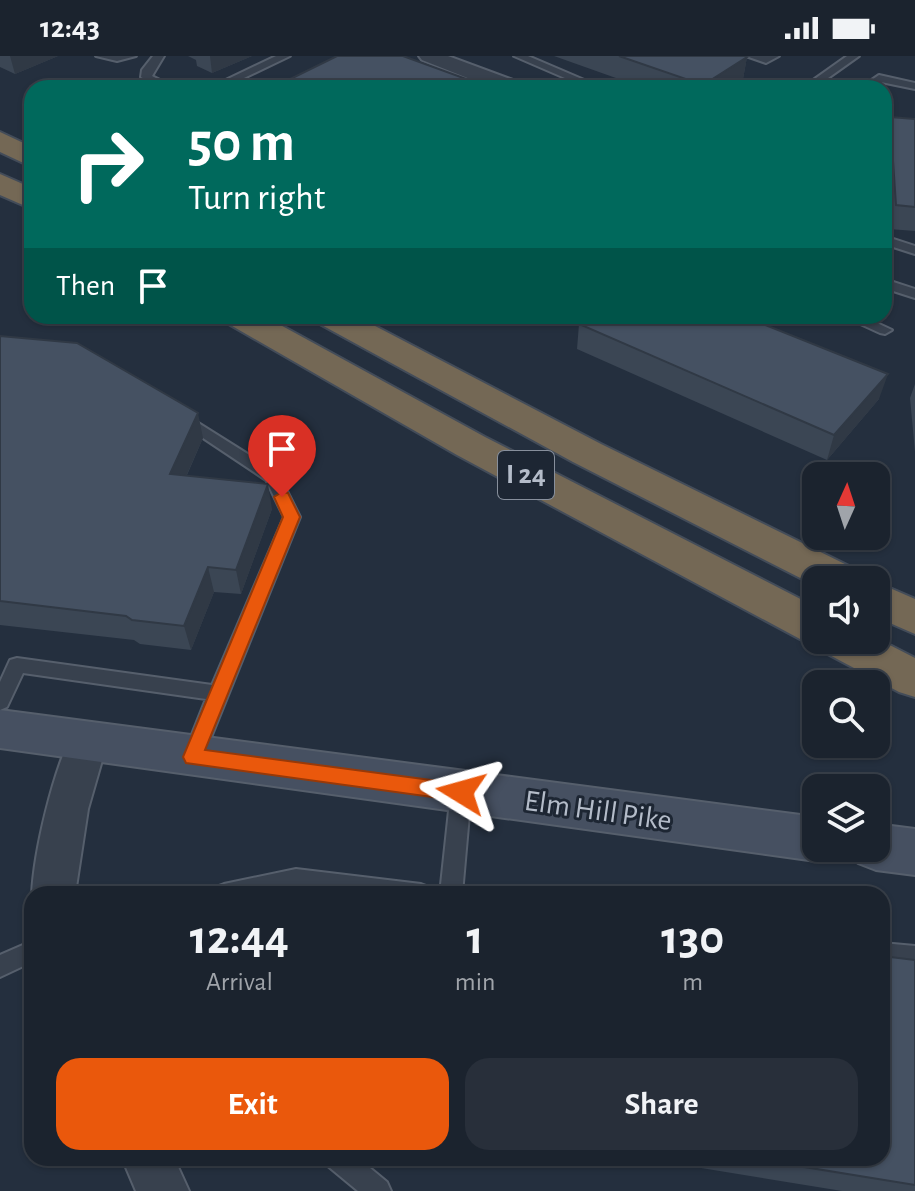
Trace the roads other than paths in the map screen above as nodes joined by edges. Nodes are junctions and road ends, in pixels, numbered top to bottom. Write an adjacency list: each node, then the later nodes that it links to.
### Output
1 (101, 56): 2 (lane)
2 (131, 56)
3 (159, 56): 10 (lane)
4 (285, 56): 11 (lane)
5 (519, 56): 13 (lane)
6 (751, 56): 7 (lane)
7 (774, 56)
8 (854, 56): 14 (lane)
9 (438, 57): 12 (street)
10 (152, 80)
11 (232, 80)
12 (494, 80)
13 (578, 80)
14 (819, 80)
15 (892, 81): 16 (lane)
16 (915, 86)
17 (0, 141): 18 (highway)
18 (24, 154)
19 (0, 183): 20 (highway)
20 (24, 196)
21 (892, 243): 22 (lane)
22 (915, 250)
23 (892, 286): 24 (lane)
24 (915, 294)
25 (253, 324): 33 (highway, I 24)
26 (345, 324): 30 (highway, I 24)
27 (870, 324): 28 (lane)
28 (885, 330)
29 (166, 407): 36 (lane)
30 (812, 566)
31 (890, 605): 32 (highway)
32 (915, 618)
33 (802, 620)
34 (867, 654): 35 (highway)
35 (915, 679)
36 (218, 693): 37 (lane); 40 (lane)
37 (0, 702)
38 (0, 729): 39 (main road, Elm Hill Pike)
39 (87, 743): 40 (main road, Elm Hill Pike); 45 (street)
40 (193, 757): 41 (main road, Elm Hill Pike)
41 (461, 792): 42 (main road, Elm Hill Pike); 48 (lane)
42 (802, 837)
43 (890, 849): 44 (main road)
44 (915, 852)
45 (54, 886)
46 (262, 886): 47 (lane)
47 (354, 886)
48 (452, 886)
49 (890, 954): 51 (lane)
50 (24, 955): 52 (lane)
51 (915, 957)
52 (0, 966)
53 (348, 1166): 54 (lane)
54 (378, 1191)

